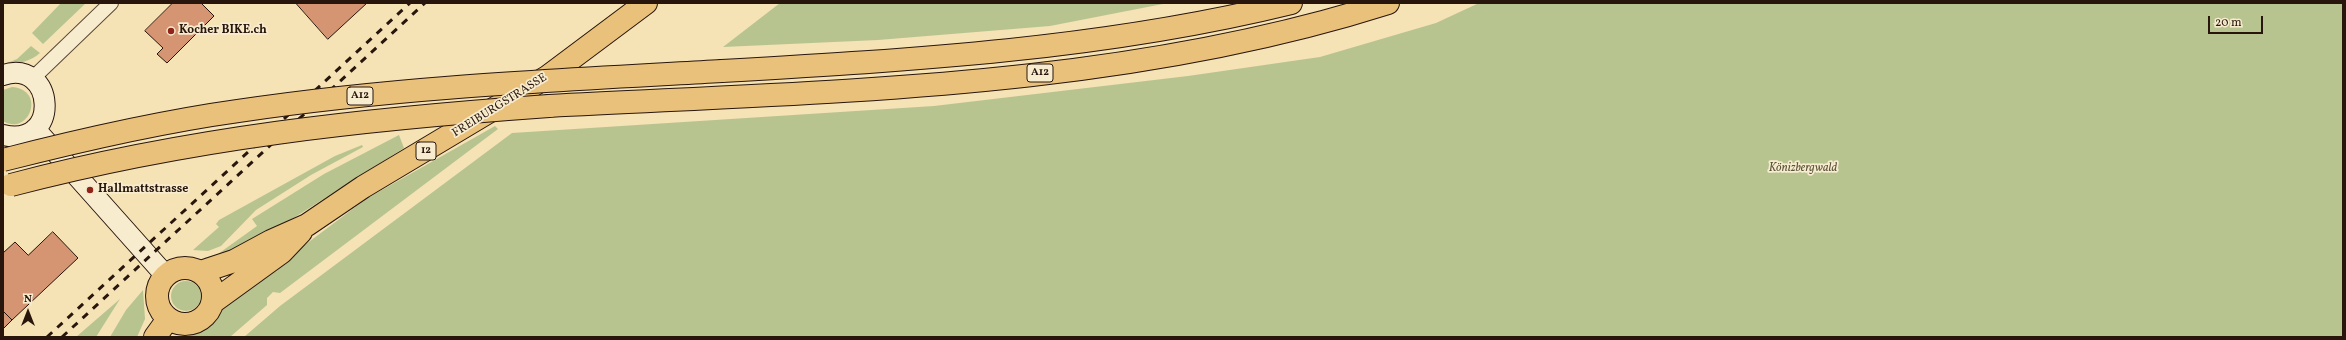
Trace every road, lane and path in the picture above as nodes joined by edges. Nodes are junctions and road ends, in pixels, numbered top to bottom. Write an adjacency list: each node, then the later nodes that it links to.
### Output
1 (112, 3): 6 (street)
2 (646, 3): 11 (main road, FREIBURGSTRASSE / 12)
3 (1291, 3): 9 (main road, A12, bridge)
4 (1388, 3): 10 (main road, A12, bridge)
5 (3, 75): 6 (main road)
6 (32, 79): 7 (main road)
7 (35, 129): 8 (main road); 13 (main road)
8 (3, 135)
9 (3, 160)
10 (3, 188)
11 (307, 226): 12 (main road, FREIBURGSTRASSE / 12); 14 (main road, FREIBURGSTRASSE / 12)
12 (201, 272): 13 (main road, 12); 14 (main road)
13 (166, 276): 15 (main road)
14 (213, 302): 15 (main road, 12)
15 (168, 320): 16 (main road)
16 (155, 337)

